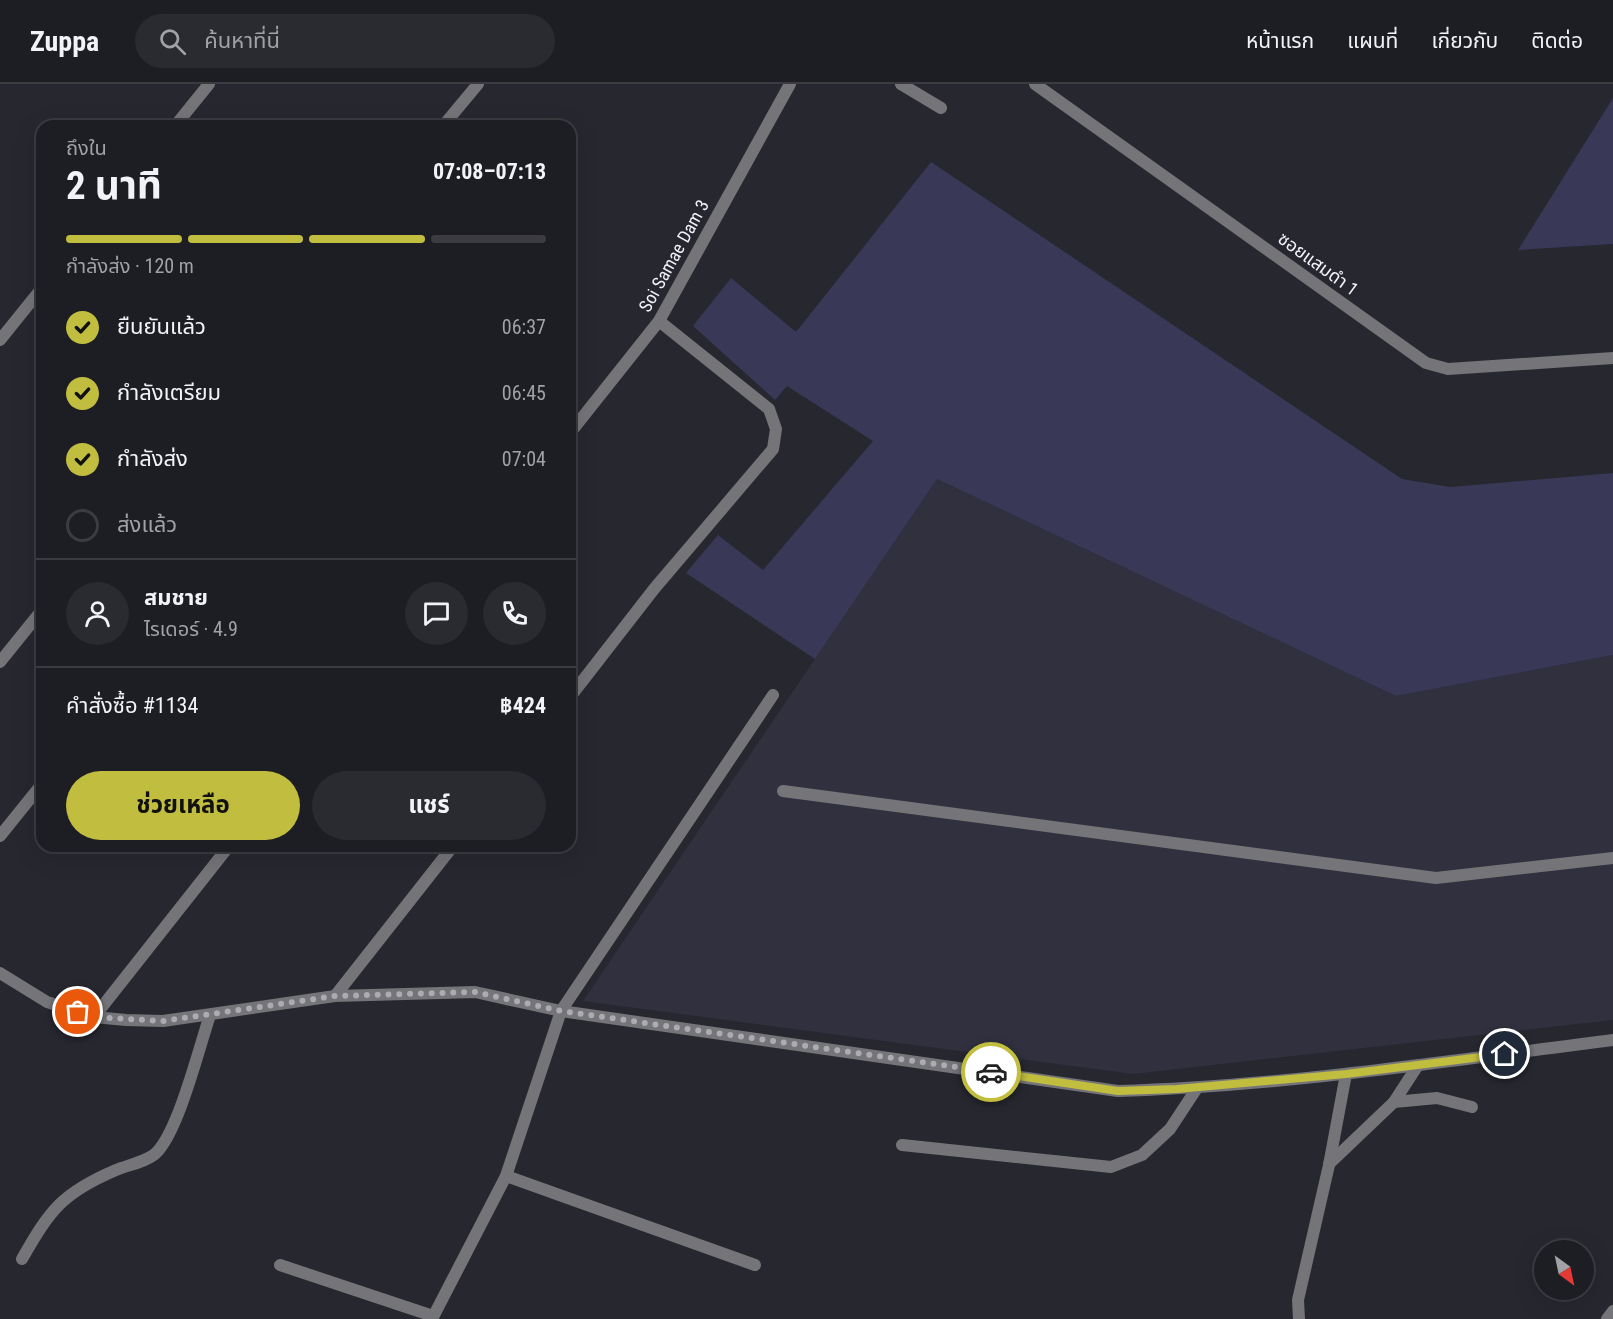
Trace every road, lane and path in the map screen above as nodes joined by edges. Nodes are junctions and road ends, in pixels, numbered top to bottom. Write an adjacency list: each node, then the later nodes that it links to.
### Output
1 (209, 84): 7 (street)
2 (478, 84): 8 (street)
3 (790, 84): 10 (street, Soi Samae Dam 3)
4 (901, 84): 6 (street)
5 (1035, 84): 12 (street, ซอยแสมดำ 1)
6 (941, 108)
7 (180, 120)
8 (449, 120)
9 (36, 295): 11 (street)
10 (660, 321): 13 (street, Soi Samae Dam 3); 16 (street)
11 (0, 340)
12 (1613, 358)
13 (576, 426)
14 (36, 617): 15 (street)
15 (0, 662)
16 (576, 689)
17 (773, 695): 26 (street)
18 (36, 791): 20 (street)
19 (783, 791): 23 (street)
20 (0, 836)
21 (224, 852): 28 (street)
22 (448, 852): 25 (street)
23 (1613, 858)
24 (0, 973): 28 (street)
25 (335, 996): 26 (street); 27 (street)
26 (561, 1011): 32 (street); 37 (street)
27 (210, 1015): 28 (street); 38 (street)
28 (94, 1017)
29 (1613, 1040): 30 (street)
30 (1418, 1065): 31 (street); 33 (street)
31 (1346, 1074): 32 (street); 36 (street)
32 (1197, 1088): 35 (street)
33 (1394, 1102): 34 (street); 36 (street)
34 (1472, 1107)
35 (902, 1145)
36 (1329, 1165): 43 (street)
37 (506, 1176): 40 (street); 42 (street)
38 (22, 1259)
39 (280, 1265): 42 (street)
40 (755, 1265)
41 (1613, 1311): 44 (street)
42 (433, 1318)
43 (1299, 1319)
44 (1607, 1319)

